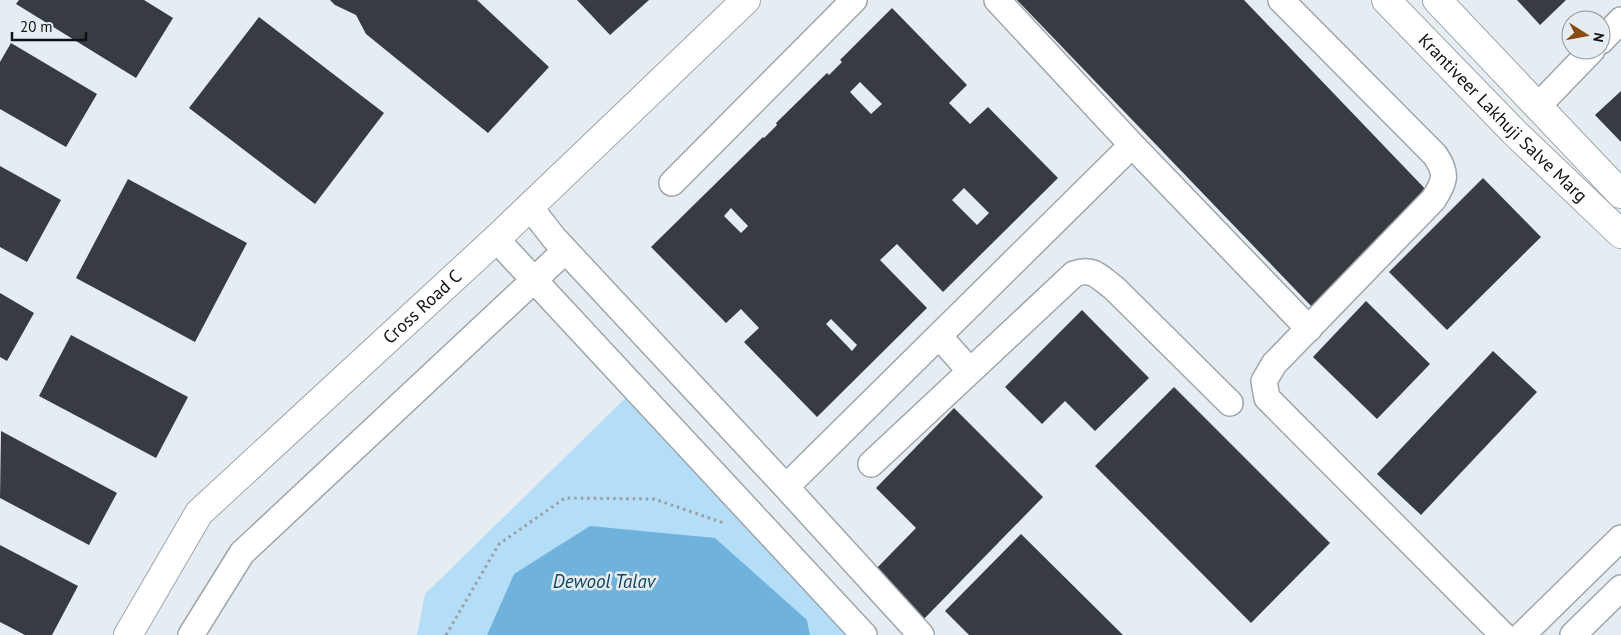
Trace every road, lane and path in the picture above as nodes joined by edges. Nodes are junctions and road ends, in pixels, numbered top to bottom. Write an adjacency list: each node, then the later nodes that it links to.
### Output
1 (746, 0): 14 (main road, Cross Road C)
2 (854, 0): 12 (street)
3 (997, 0): 11 (street)
4 (1281, 0): 19 (street)
5 (1386, 0): 15 (main road, Krantiveer Lakhuji Salve Marg)
6 (1437, 0): 10 (main road, Krantiveer Lakhuji Salve Marg)
7 (1621, 20): 8 (street)
8 (1611, 30)
9 (1582, 60): 10 (street)
10 (1537, 107): 13 (main road, Krantiveer Lakhuji Salve Marg)
11 (1132, 145): 19 (street); 20 (street)
12 (672, 184)
13 (1621, 194)
14 (529, 206): 16 (main road, Cross Road C); 17 (street)
15 (1621, 234)
16 (496, 239): 18 (street); 28 (main road, Cross Road C)
17 (566, 251): 18 (street); 24 (street)
18 (534, 280): 29 (street); 31 (street)
19 (1309, 329): 33 (street)
20 (938, 336): 21 (street); 24 (street)
21 (970, 371): 22 (street); 23 (street)
22 (1230, 403)
23 (871, 464)
24 (786, 487): 32 (street)
25 (728, 524): 30 (path)
26 (1621, 538): 34 (street)
27 (1621, 588): 35 (street)
28 (128, 635)
29 (191, 635)
30 (446, 635)
31 (864, 635)
32 (921, 635)
33 (1503, 635)
34 (1522, 635)
35 (1573, 635)

